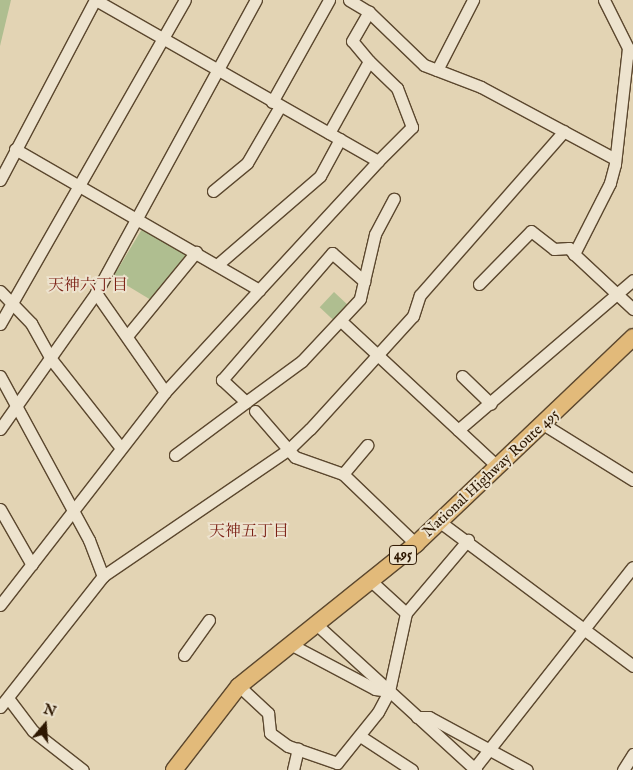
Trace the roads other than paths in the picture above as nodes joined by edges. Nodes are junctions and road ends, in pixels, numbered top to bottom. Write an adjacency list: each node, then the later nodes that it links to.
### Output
1 (96, 0): 9 (street); 18 (street)
2 (184, 0): 9 (street)
3 (256, 0): 12 (street)
4 (330, 0): 14 (street)
5 (350, 0): 8 (street)
6 (473, 0): 13 (street)
7 (604, 0): 10 (street)
8 (369, 12): 11 (street); 13 (street)
9 (163, 39): 12 (street); 22 (street)
10 (631, 53): 19 (street)
11 (369, 61): 16 (street); 20 (street)
12 (217, 70): 14 (street); 25 (street)
13 (437, 70): 15 (street)
14 (276, 104): 16 (street); 23 (street)
15 (564, 131): 19 (street); 42 (street)
16 (329, 132): 17 (street)
17 (340, 139): 20 (street); 28 (street)
18 (15, 150): 21 (street); 22 (street)
19 (615, 159): 27 (street)
20 (378, 161): 32 (street)
21 (0, 180)
22 (80, 185): 25 (street); 36 (street)
23 (213, 191)
24 (394, 199): 30 (street)
25 (134, 217): 26 (street); 34 (street)
26 (196, 252): 28 (street); 40 (street)
27 (574, 254): 31 (street); 35 (street)
28 (217, 264): 32 (street)
29 (633, 280): 35 (street)
30 (364, 281): 38 (street); 47 (street)
31 (479, 284)
32 (258, 290): 46 (street)
33 (0, 292): 36 (street)
34 (96, 293): 40 (street); 43 (street)
35 (618, 294): 37 (street); 48 (street)
36 (12, 303): 39 (street); 43 (street)
37 (633, 309)
38 (341, 321): 42 (street); 47 (street)
39 (0, 324)
40 (127, 336): 46 (street)
41 (633, 337): 51 (highway, National Highway Route 495 / 495)
42 (376, 353): 53 (street); 56 (street)
43 (51, 358): 49 (street); 55 (street)
44 (0, 376): 49 (street)
45 (462, 376): 48 (street)
46 (166, 392): 55 (street)
47 (246, 402): 57 (street)
48 (491, 404): 53 (street)
49 (16, 409): 52 (street); 62 (street)
50 (255, 411): 56 (street)
51 (542, 424): 58 (highway, National Highway Route 495 / 495); 60 (street)
52 (0, 429)
53 (458, 430): 58 (street)
54 (367, 445): 59 (street)
55 (121, 448): 62 (street)
56 (288, 450): 59 (street); 68 (street)
57 (175, 455)
58 (498, 467): 63 (highway, National Highway Route 495 / 495)
59 (343, 474): 65 (street)
60 (633, 480)
61 (0, 509): 66 (street)
62 (72, 515): 66 (street); 68 (street)
63 (440, 522): 64 (street); 65 (highway, National Highway Route 495 / 495)
64 (468, 540): 72 (street); 75 (street)
65 (416, 544): 69 (highway, National Highway Route 495 / 495)
66 (32, 565): 71 (street)
67 (633, 567): 70 (street)
68 (103, 576): 81 (street)
69 (371, 581): 72 (street); 74 (highway, National Highway Route 495 / 495)
70 (629, 582): 75 (street)
71 (0, 605)
72 (406, 612): 80 (street)
73 (209, 620): 77 (street)
74 (316, 624): 76 (highway, National Highway Route 495 / 495); 80 (street)
75 (584, 629): 78 (street); 86 (street)
76 (290, 644): 79 (highway, National Highway Route 495 / 495); 80 (street)
77 (184, 655)
78 (633, 666)
79 (239, 686): 85 (street); 90 (highway, National Highway Route 495 / 495)
80 (389, 691): 83 (street); 84 (street)
81 (8, 698): 82 (street); 89 (street)
82 (0, 707)
83 (417, 717): 86 (street); 88 (street)
84 (360, 736): 85 (street); 92 (street)
85 (298, 749): 91 (street)
86 (488, 750): 88 (street); 93 (street)
87 (633, 754): 94 (street)
88 (475, 769)
89 (83, 770)
90 (174, 770)
91 (292, 770)
92 (412, 770)
93 (527, 770)
94 (623, 770)

